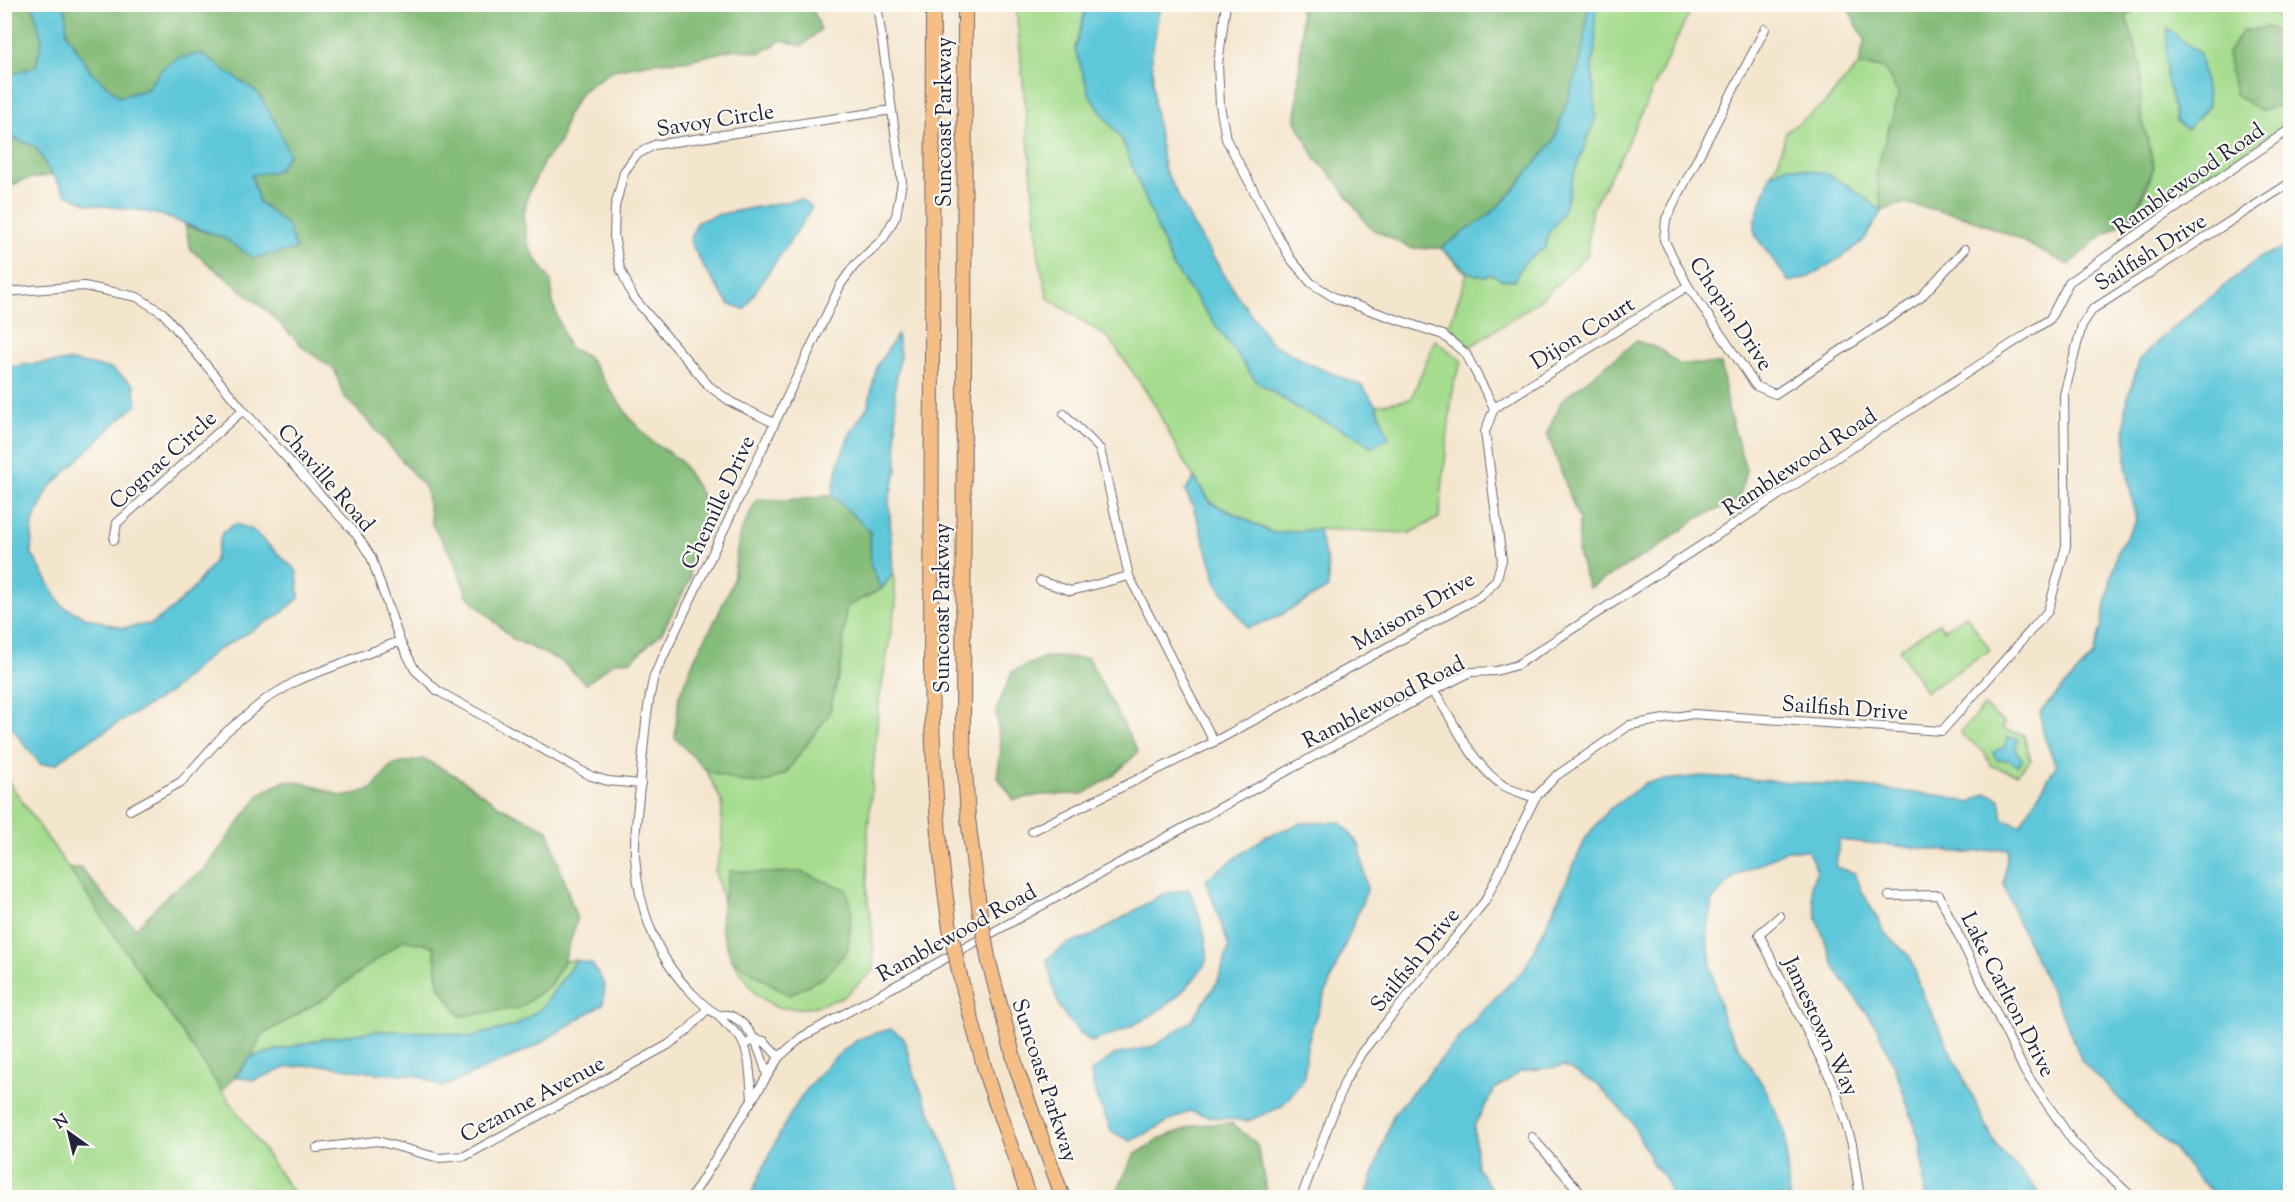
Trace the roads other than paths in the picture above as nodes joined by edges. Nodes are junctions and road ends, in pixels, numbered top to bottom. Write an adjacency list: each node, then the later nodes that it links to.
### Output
1 (877, 4): 6 (street, Chemille Drive)
2 (933, 4): 38 (highway, Suncoast Parkway, bridge)
3 (964, 4): 39 (highway, Suncoast Parkway, bridge)
4 (1226, 4): 12 (street)
5 (1765, 29): 10 (street, Chopin Drive)
6 (892, 110): 15 (street, Chemille Drive); 15 (street, Savoy Circle)
7 (2290, 129): 20 (street, Ramblewood Road)
8 (2290, 183): 23 (street, Sailfish Drive)
9 (1965, 249): 10 (street, Chopin Drive)
10 (1688, 286): 12 (street, Dijon Court)
11 (4, 292): 13 (street, Chaville Road)
12 (1494, 408): 21 (street, Maisons Drive)
13 (243, 410): 16 (street, Cognac Circle); 19 (street, Chaville Road)
14 (1064, 414): 17 (street)
15 (774, 423): 22 (street, Chemille Drive)
16 (114, 540)
17 (1129, 576): 18 (street); 21 (street)
18 (1040, 581)
19 (399, 641): 22 (street, Chaville Road); 24 (street)
20 (1432, 691): 23 (street); 32 (street, Ramblewood Road)
21 (1214, 742): 25 (street, Maisons Drive)
22 (641, 784): 28 (street, Chemille Drive)
23 (1534, 798): 40 (street, Sailfish Drive)
24 (130, 810)
25 (1032, 831)
26 (1889, 896): 43 (street, Lake Carlton Drive)
27 (1780, 916): 42 (street, Jamestown Way)
28 (708, 1008): 29 (street, Chemille Drive); 36 (street, Cezanne Avenue)
29 (719, 1015): 30 (street, Chemille Drive); 31 (street, Chemille Drive)
30 (754, 1038): 31 (street); 32 (street, Chemille Drive); 33 (street, Chemille Drive)
31 (744, 1046): 34 (street)
32 (779, 1057): 33 (street, Ramblewood Road)
33 (767, 1075): 34 (street, Ramblewood Road)
34 (752, 1099): 37 (street, Ramblewood Road)
35 (1532, 1137): 41 (street)
36 (317, 1148)
37 (691, 1197)
38 (1029, 1197)
39 (1063, 1197)
40 (1301, 1197)
41 (1585, 1197)
42 (1860, 1197)
43 (2133, 1197)

